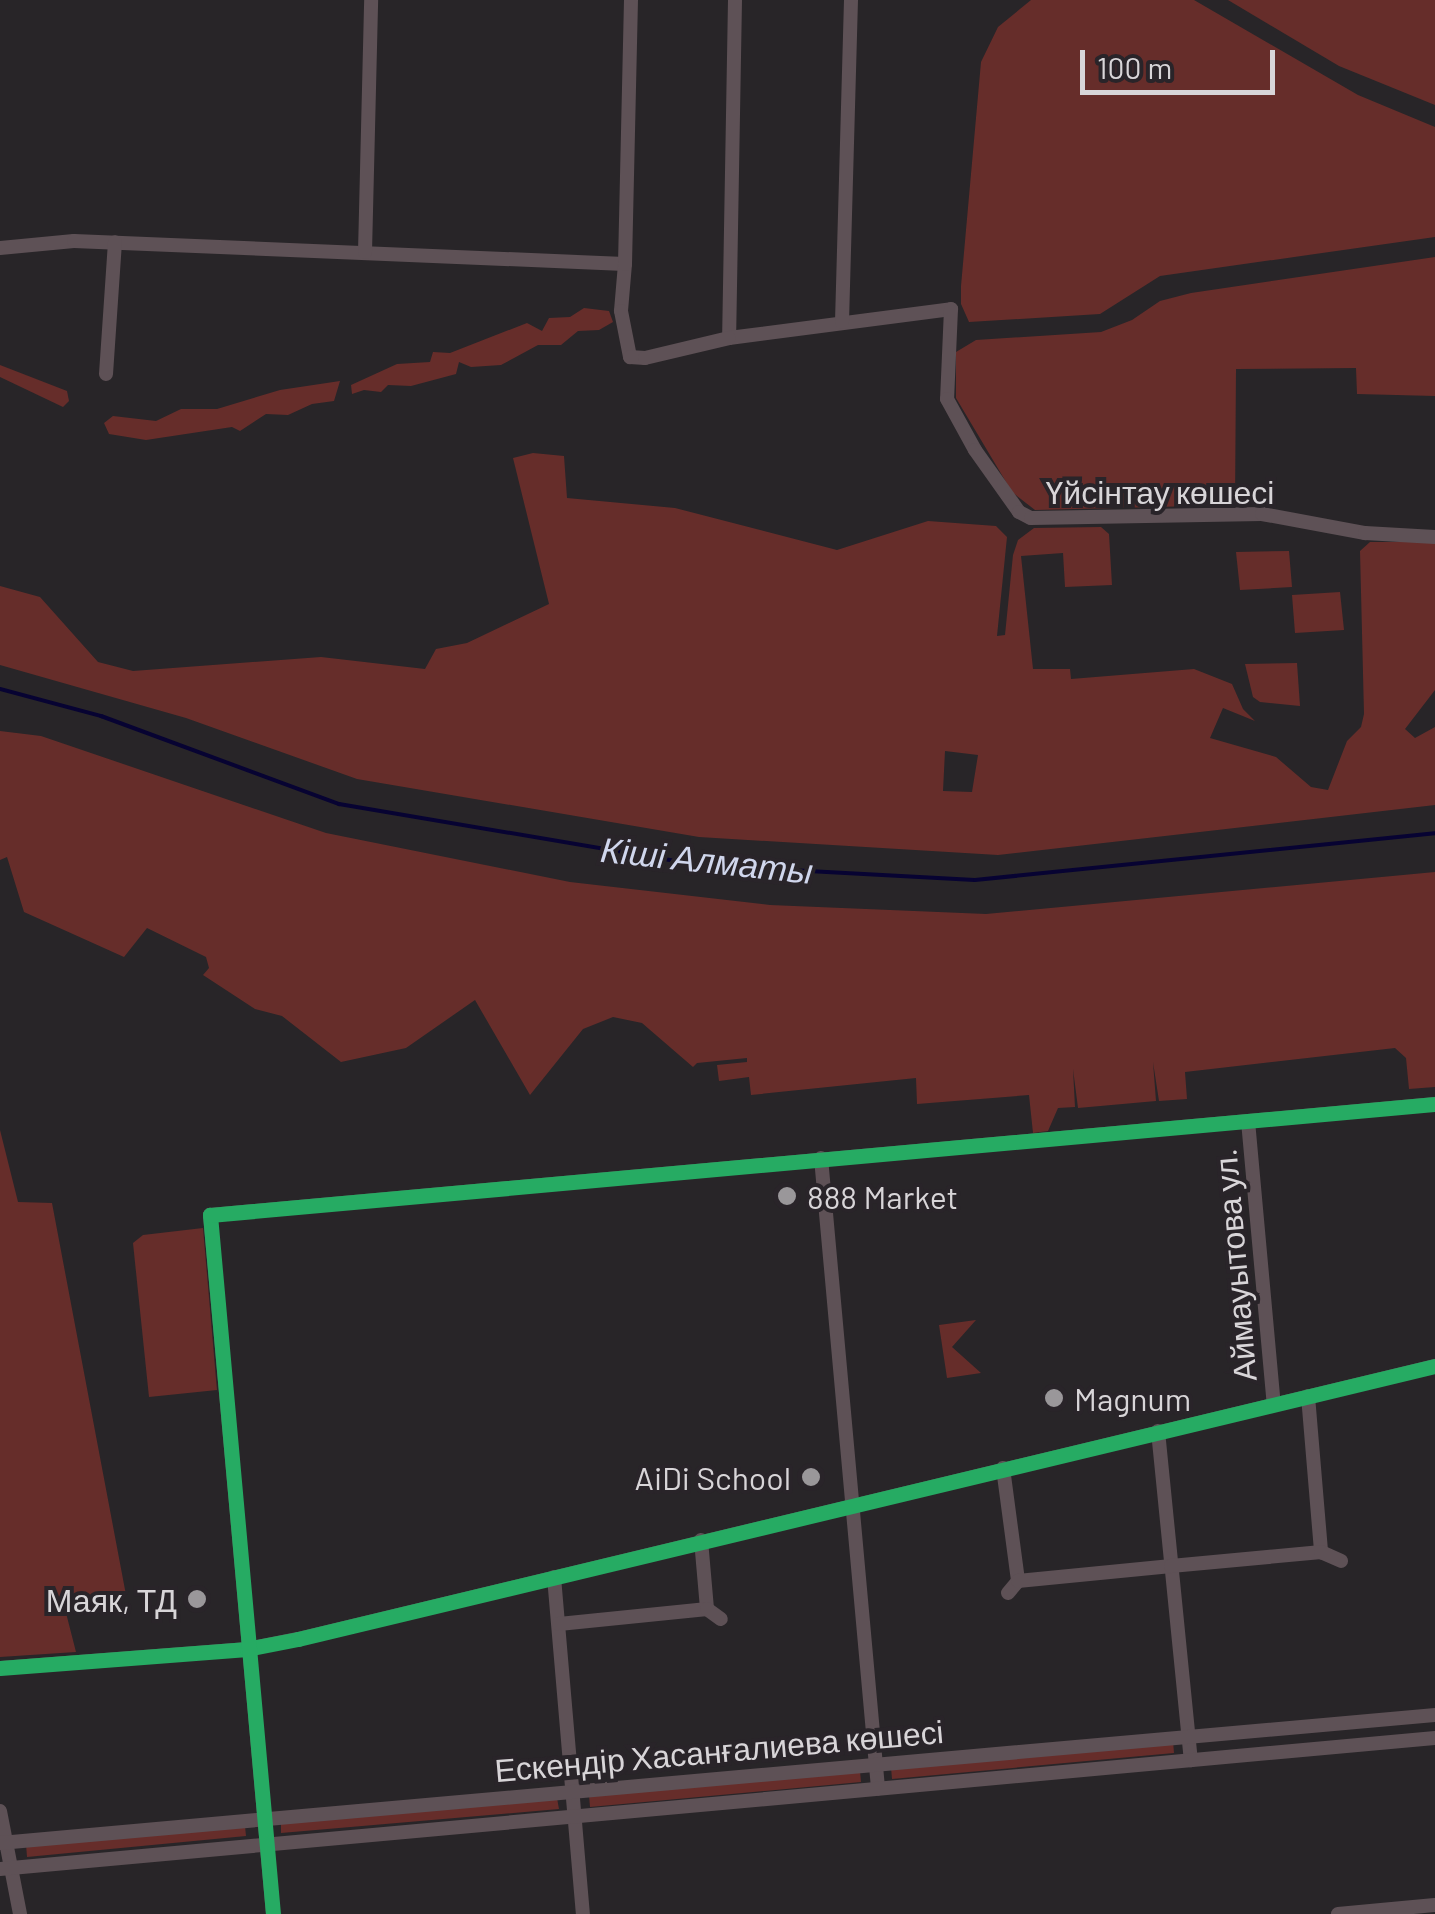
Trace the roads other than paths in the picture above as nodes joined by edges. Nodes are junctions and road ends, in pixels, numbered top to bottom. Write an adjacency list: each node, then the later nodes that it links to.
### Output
1 (370, 0): 7 (street)
2 (631, 0): 8 (street)
3 (735, 0): 10 (street)
4 (851, 0): 9 (street)
5 (115, 242): 6 (street); 7 (street); 11 (street)
6 (0, 248)
7 (365, 252): 8 (street)
8 (625, 264): 10 (street)
9 (842, 322): 10 (street); 12 (street, Үйсінтау көшесі)
10 (729, 338)
11 (106, 374)
12 (1435, 537)
13 (1435, 1104): 14 (street)
14 (1248, 1121): 15 (street); 18 (street, Аймауытова ул.)
15 (821, 1158): 21 (street); 30 (street)
16 (1435, 1366): 17 (street)
17 (1308, 1396): 18 (street); 23 (street)
18 (1274, 1404): 19 (street)
19 (1158, 1431): 20 (street); 25 (street)
20 (1003, 1468): 21 (street); 25 (street)
21 (852, 1504): 22 (street); 36 (street)
22 (702, 1540): 26 (street); 27 (street)
23 (1321, 1552): 24 (street); 25 (street)
24 (1340, 1561)
25 (1171, 1566): 33 (street)
26 (554, 1577): 29 (street); 30 (street)
27 (708, 1609): 28 (street); 29 (street)
28 (721, 1619)
29 (559, 1624): 38 (street)
30 (247, 1650): 31 (street); 41 (street)
31 (0, 1668)
32 (1435, 1715): 33 (street, Ескендір Хасанғалиева көшесі)
33 (1188, 1736): 35 (street); 36 (street, Ескендір Хасанғалиева көшесі)
34 (1435, 1738): 35 (street, Ескендір Хасанғалиева көшесі)
35 (1192, 1760): 37 (street, Ескендір Хасанғалиева көшесі)
36 (876, 1763): 37 (street); 38 (street, Ескендір Хасанғалиева көшесі)
37 (878, 1788): 40 (street, Ескендір Хасанғалиева көшесі)
38 (572, 1790): 40 (street); 41 (street, Ескендір Хасанғалиева көшесі)
39 (0, 1811): 42 (street)
40 (574, 1816): 43 (street, Ескендір Хасанғалиева көшесі); 48 (street)
41 (263, 1819): 42 (street, Ескендір Хасанғалиева көшесі); 43 (street)
42 (4, 1842): 44 (street)
43 (266, 1844): 44 (street, Ескендір Хасанғалиева көшесі); 47 (street)
44 (7, 1869): 46 (street)
45 (1435, 1905): 49 (street)
46 (20, 1914)
47 (273, 1914)
48 (583, 1914)
49 (1338, 1914)

